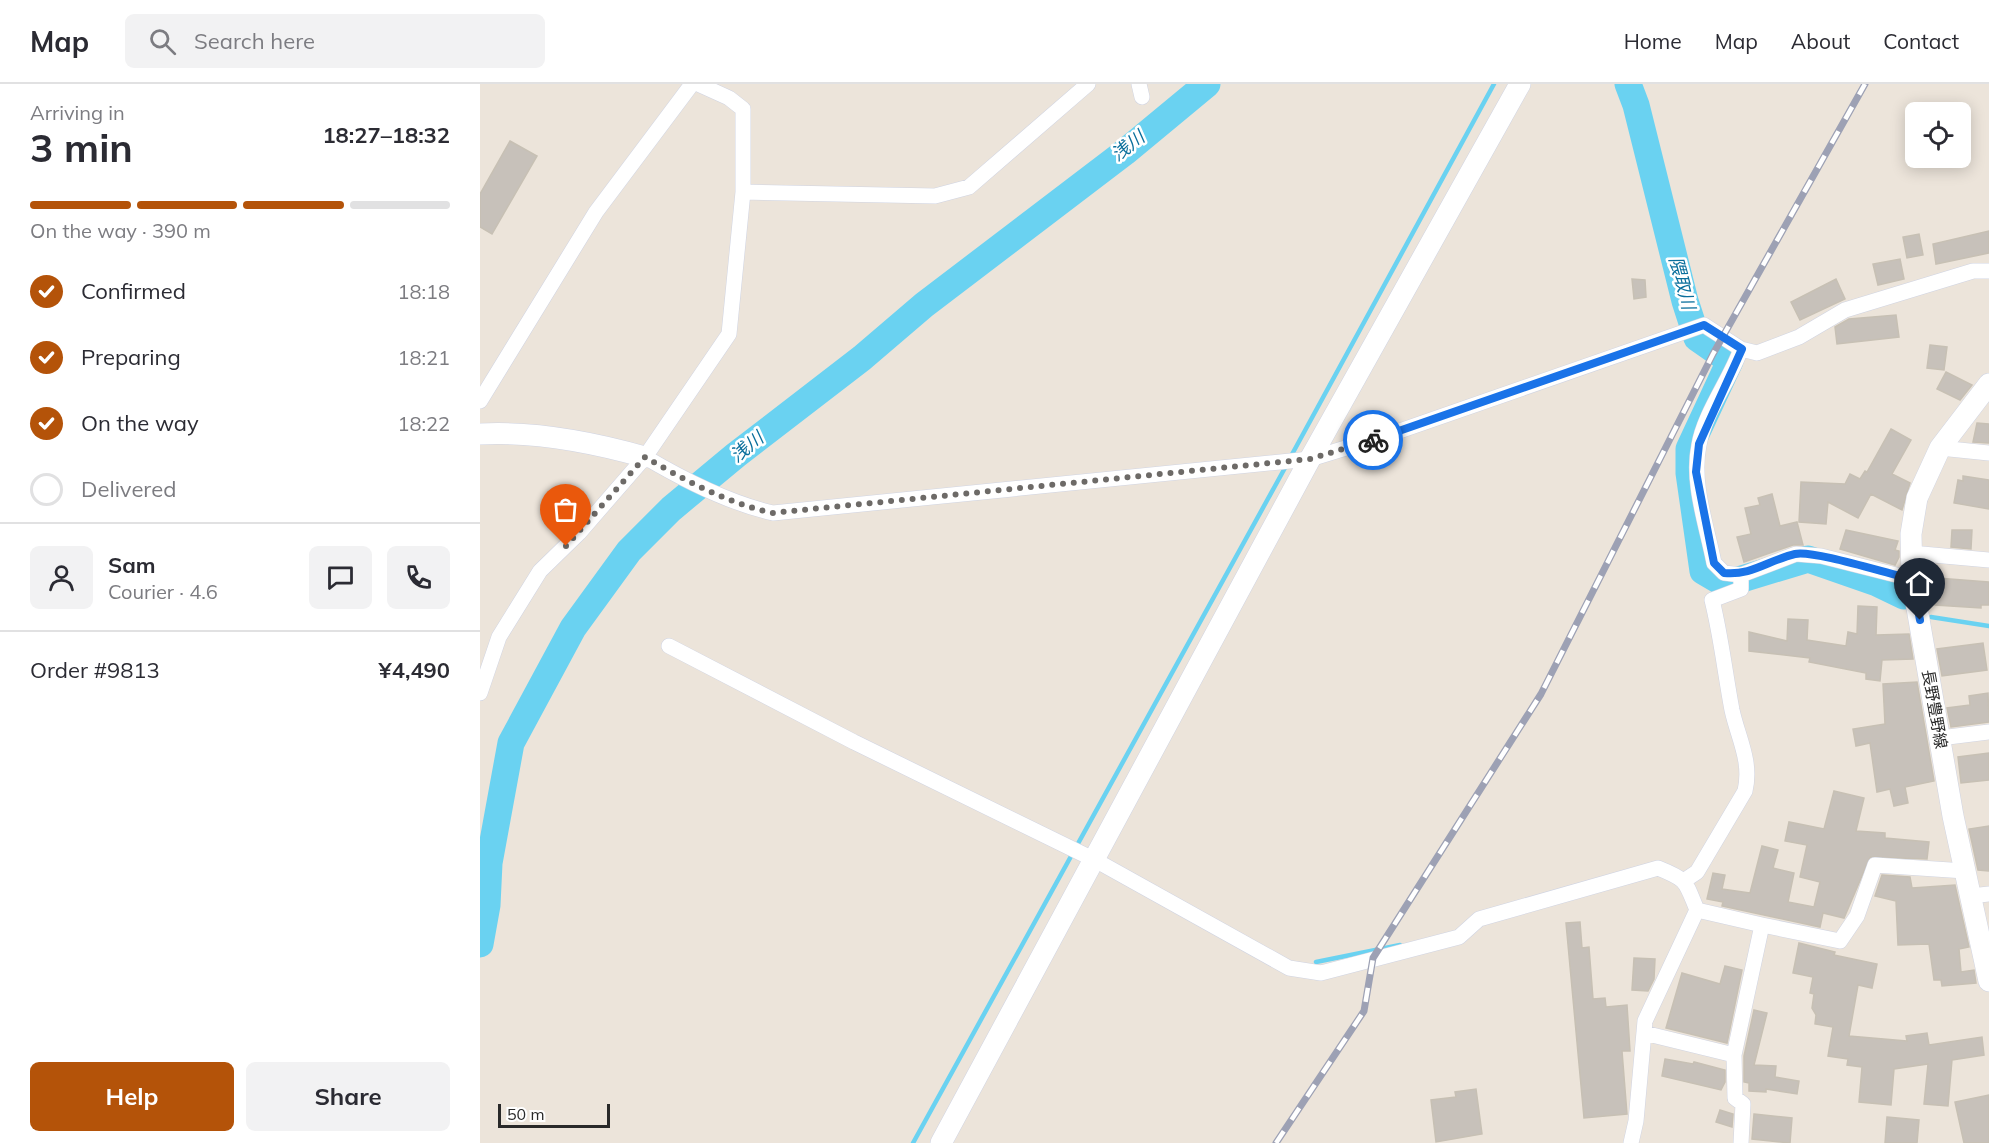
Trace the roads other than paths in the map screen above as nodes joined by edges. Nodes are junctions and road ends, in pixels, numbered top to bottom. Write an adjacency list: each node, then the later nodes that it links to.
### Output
1 (692, 84): 9 (street)
2 (698, 84): 5 (street)
3 (1088, 84): 5 (street)
4 (1520, 84): 14 (street)
5 (743, 192): 13 (street)
6 (1989, 271): 7 (street)
7 (1742, 349): 14 (street); 17 (street)
8 (1989, 384): 11 (street, 長野豊野線)
9 (480, 401)
10 (480, 434): 13 (street)
11 (1940, 448): 12 (street); 15 (street, 長野豊野線)
12 (1989, 453)
13 (645, 457): 14 (street); 20 (street)
14 (1310, 459): 23 (street)
15 (1911, 553): 16 (street); 18 (street, 長野豊野線)
16 (1989, 560)
17 (1741, 579): 18 (street); 25 (street)
18 (1912, 579): 22 (street, 長野豊野線)
19 (669, 645): 23 (street)
20 (480, 693)
21 (1989, 732): 22 (street)
22 (1940, 738): 24 (street, 長野豊野線)
23 (1095, 860): 25 (street); 32 (street)
24 (1965, 872): 26 (street, 長野豊野線); 28 (street)
25 (1685, 880): 27 (street)
26 (1980, 895): 29 (street, 長野豊野線)
27 (1697, 910): 28 (street); 30 (street)
28 (1762, 926): 31 (street)
29 (1989, 981)
30 (1644, 1033): 31 (street); 33 (street)
31 (1734, 1055): 34 (street)
32 (940, 1143)
33 (1631, 1143)
34 (1741, 1143)

